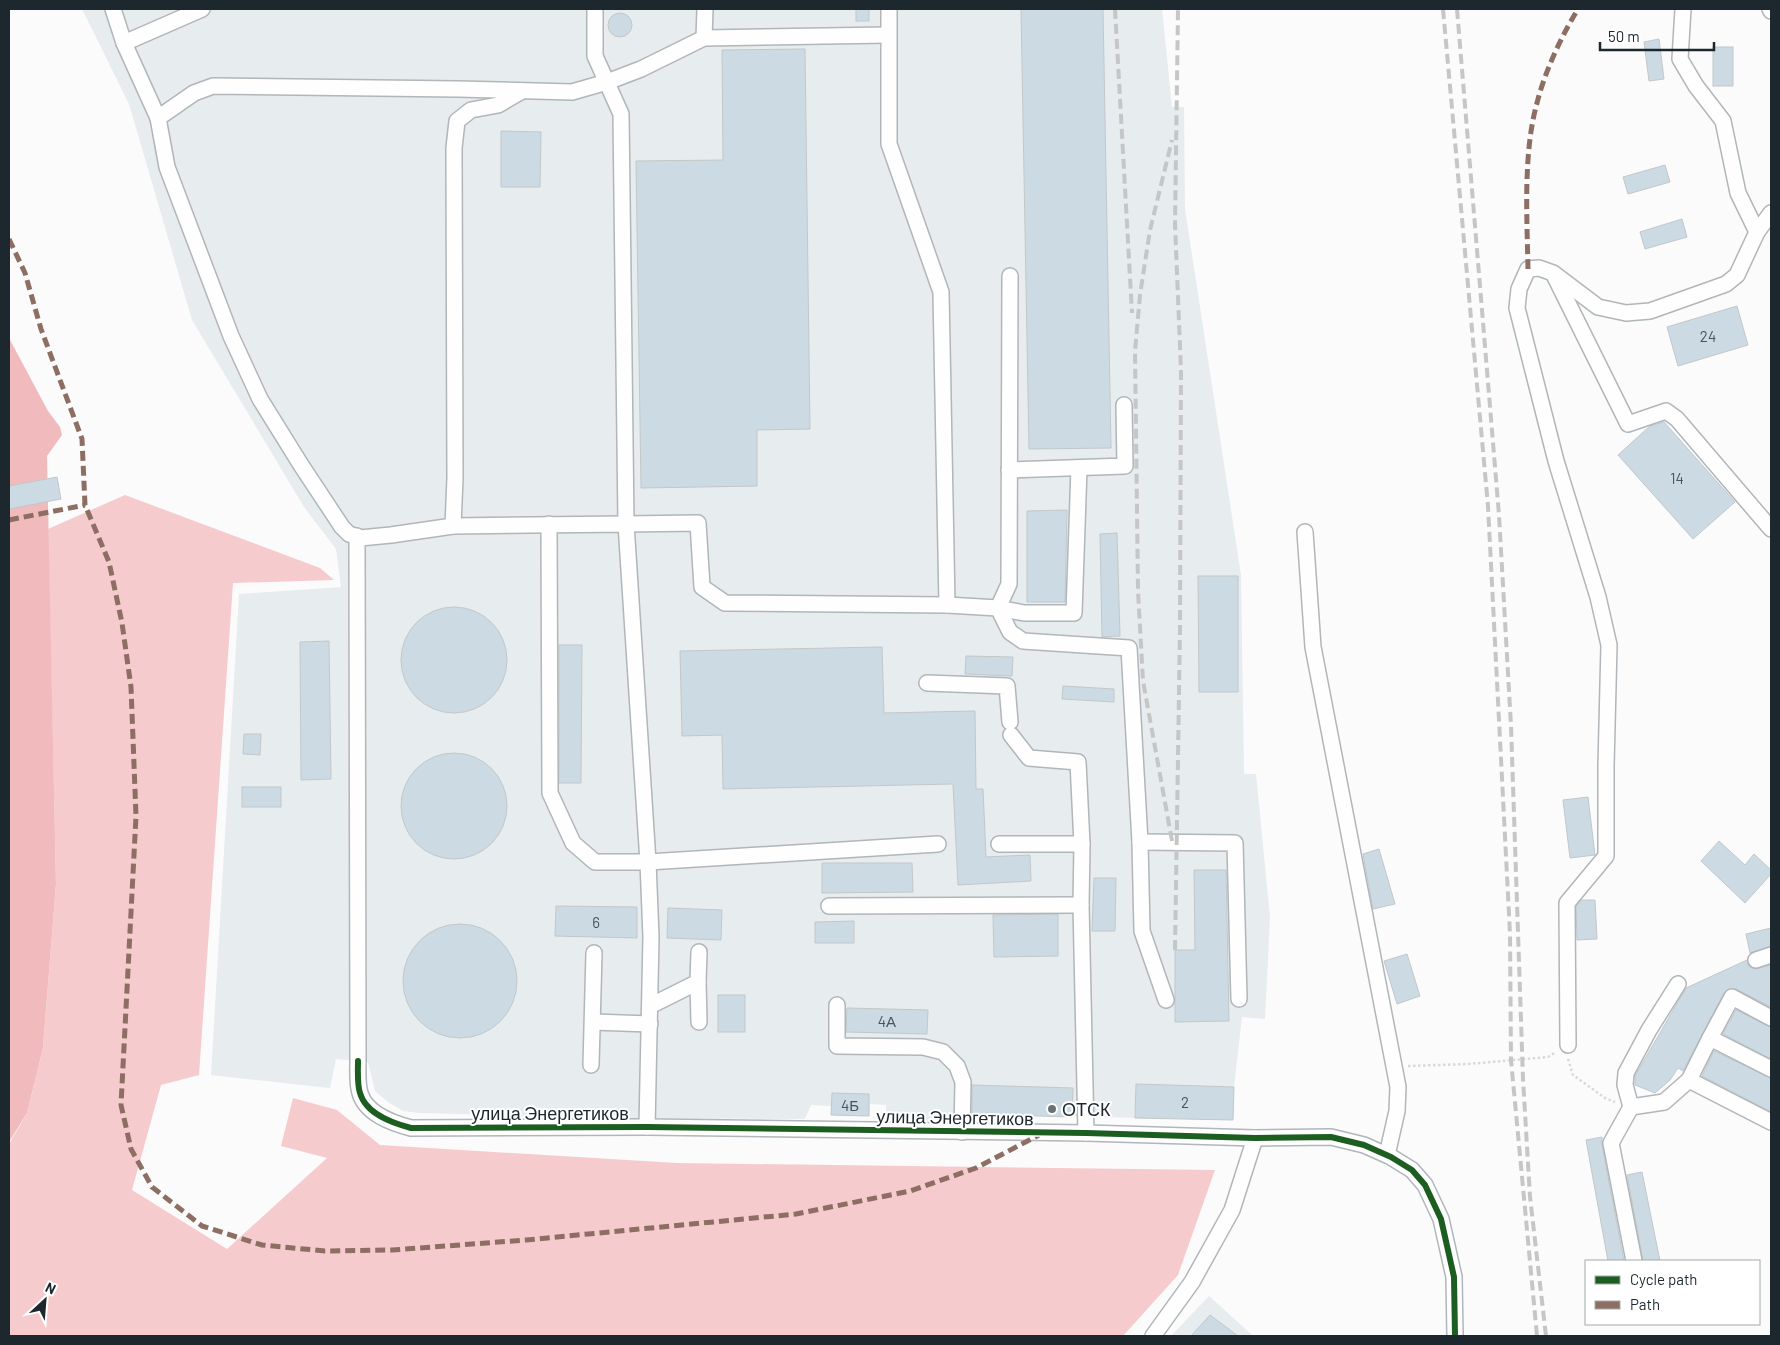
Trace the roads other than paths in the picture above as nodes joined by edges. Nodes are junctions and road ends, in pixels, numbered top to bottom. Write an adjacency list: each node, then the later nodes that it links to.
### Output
1 (113, 9): 9 (street)
2 (202, 9): 9 (street)
3 (595, 9): 10 (street)
4 (705, 9): 8 (street)
5 (889, 9): 7 (street)
6 (1683, 9): 14 (street)
7 (888, 35): 8 (street); 26 (street)
8 (704, 38): 10 (street)
9 (124, 42): 12 (street)
10 (607, 82): 11 (street); 21 (street)
11 (523, 90): 12 (street); 22 (street)
12 (158, 118): 25 (street)
13 (1771, 213): 14 (street)
14 (1757, 232): 15 (street)
15 (1554, 273): 23 (street); 51 (street)
16 (1010, 276): 19 (street)
17 (1124, 405): 18 (street)
18 (1079, 468): 19 (street); 27 (street)
19 (1009, 470): 27 (street)
20 (550, 524): 21 (street); 22 (street); 33 (street)
21 (626, 524): 26 (street); 33 (street)
22 (453, 526): 25 (street)
23 (1771, 529)
24 (1305, 532): 61 (street)
25 (357, 536): 57 (street, улица Энергетиков)
26 (947, 605): 27 (street)
27 (998, 608): 29 (street)
28 (927, 683): 32 (street)
29 (1140, 842): 42 (street); 43 (street)
30 (938, 844): 33 (street)
31 (999, 844): 32 (street)
32 (1082, 844): 34 (street)
33 (648, 862): 45 (street)
34 (1081, 905): 35 (street); 59 (street)
35 (829, 906)
36 (699, 952): 40 (street)
37 (594, 953): 47 (street)
38 (1771, 955): 39 (street)
39 (1756, 960)
40 (698, 982): 45 (street); 48 (street)
41 (1678, 984): 55 (street)
42 (1238, 998)
43 (1166, 1000)
44 (837, 1005): 58 (street)
45 (650, 1006): 49 (street)
46 (1771, 1018): 50 (street)
47 (593, 1022): 49 (street); 52 (street)
48 (699, 1022)
49 (650, 1024): 57 (street)
50 (1710, 1038): 53 (street); 54 (street)
51 (1568, 1045)
52 (591, 1065)
53 (1771, 1070)
54 (1689, 1080): 55 (street); 56 (street)
55 (1631, 1107): 62 (street)
56 (1771, 1122)
57 (647, 1127): 58 (street, улица Энергетиков)
58 (962, 1132): 59 (street, улица Энергетиков)
59 (1086, 1133): 60 (street, улица Энергетиков)
60 (1255, 1138): 61 (street, улица Энергетиков); 63 (street)
61 (1387, 1155): 64 (street, улица Энергетиков)
62 (1634, 1260)
63 (1153, 1336)
64 (1454, 1336)

